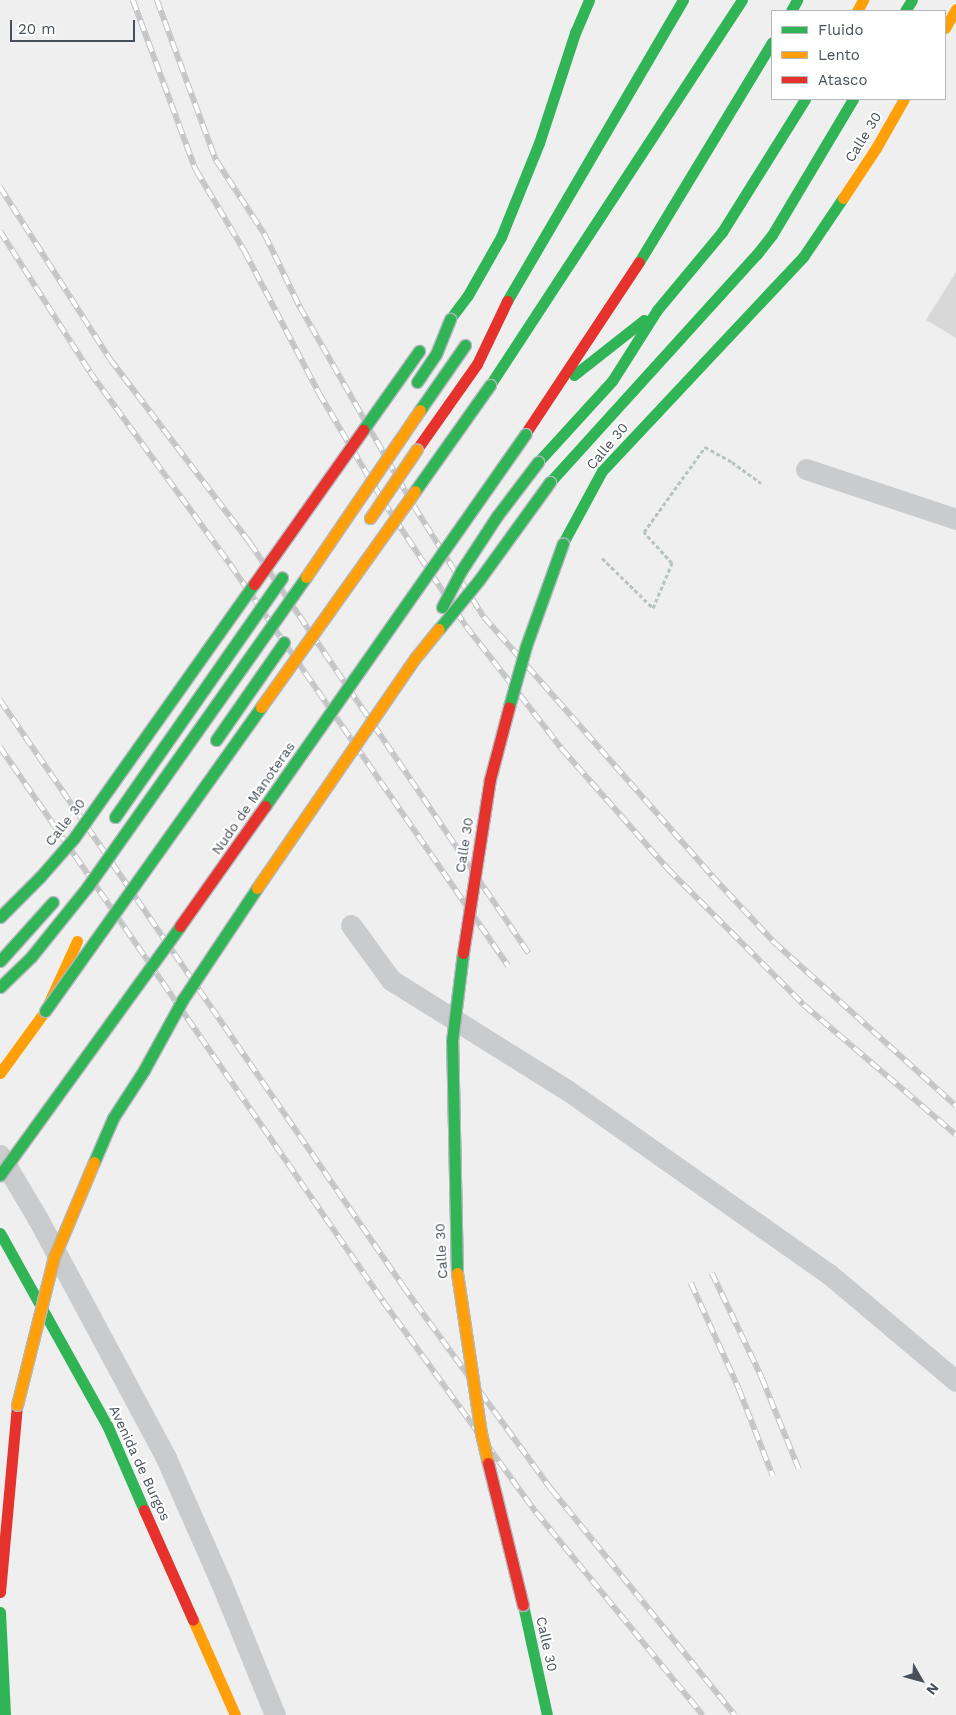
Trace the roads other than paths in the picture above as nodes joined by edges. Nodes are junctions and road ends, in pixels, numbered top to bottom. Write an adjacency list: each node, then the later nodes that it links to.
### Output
1 (683, 0): 11 (main road)
2 (742, 0): 29 (main road, bridge)
3 (588, 1): 12 (main road, Calle 30)
4 (956, 9): 5 (main road)
5 (946, 26)
6 (771, 44): 14 (main road)
7 (804, 100): 10 (main road)
8 (852, 100): 20 (main road, bridge)
9 (903, 100): 40 (main road, Calle 30, bridge)
10 (657, 310): 14 (main road); 20 (main road, bridge)
11 (499, 315): 17 (main road, bridge); 28 (main road, bridge)
12 (450, 319): 13 (main road, bridge); 24 (main road, Calle 30, bridge)
13 (410, 392)
14 (548, 397): 32 (main road, Nudo de Manoteras, bridge)
15 (806, 469): 16 (lane)
16 (956, 519)
17 (361, 531)
18 (292, 565): 22 (main road, bridge)
19 (293, 630): 21 (main road, bridge)
20 (416, 657): 35 (main road, bridge)
21 (208, 752)
22 (108, 828)
23 (61, 892): 27 (main road, bridge)
24 (0, 917)
25 (351, 926): 34 (lane)
26 (80, 937): 29 (main road, bridge)
27 (0, 961)
28 (0, 987)
29 (45, 1010): 30 (main road)
30 (0, 1073)
31 (0, 1154): 39 (lane)
32 (0, 1175)
33 (0, 1233): 38 (main road, Avenida de Burgos)
34 (956, 1381)
35 (0, 1592)
36 (0, 1612): 37 (main road)
37 (6, 1715)
38 (235, 1715)
39 (275, 1715)
40 (547, 1715)

